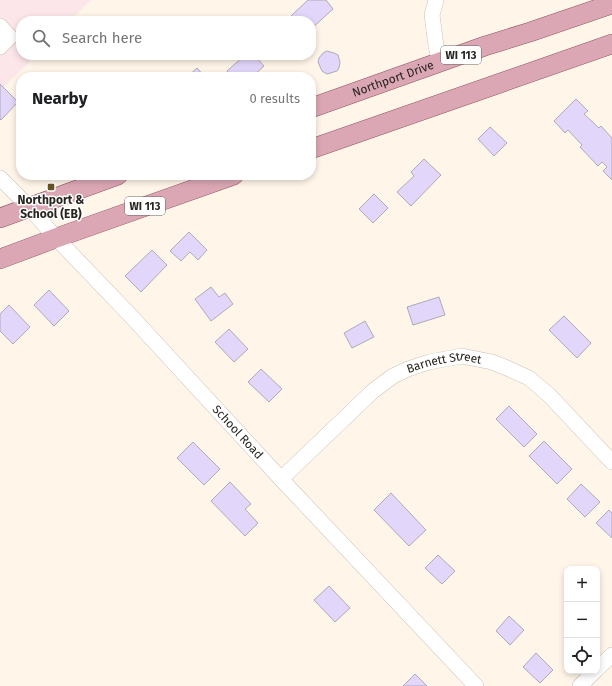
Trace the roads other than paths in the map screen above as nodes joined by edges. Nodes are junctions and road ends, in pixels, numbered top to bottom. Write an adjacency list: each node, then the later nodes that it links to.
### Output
1 (428, 0): 4 (street)
2 (436, 0): 4 (street)
3 (612, 4): 8 (main road, Northport Drive / WI 113)
4 (432, 15): 8 (street)
5 (0, 26): 7 (street)
6 (612, 44): 10 (main road)
7 (0, 47)
8 (440, 63): 9 (main road, Northport Drive / WI 113)
9 (316, 106)
10 (316, 147)
11 (0, 178): 14 (street, School Road)
12 (104, 180): 14 (main road)
13 (220, 180): 16 (main road, WI 113)
14 (29, 207): 15 (main road); 16 (street, School Road)
15 (0, 218)
16 (56, 238): 17 (main road, WI 113); 19 (street, School Road)
17 (0, 259)
18 (612, 462): 19 (street, Barnett Street)
19 (281, 479): 23 (street, School Road)
20 (612, 655): 21 (street)
21 (600, 666)
22 (592, 674): 24 (street)
23 (476, 686)
24 (580, 686)

